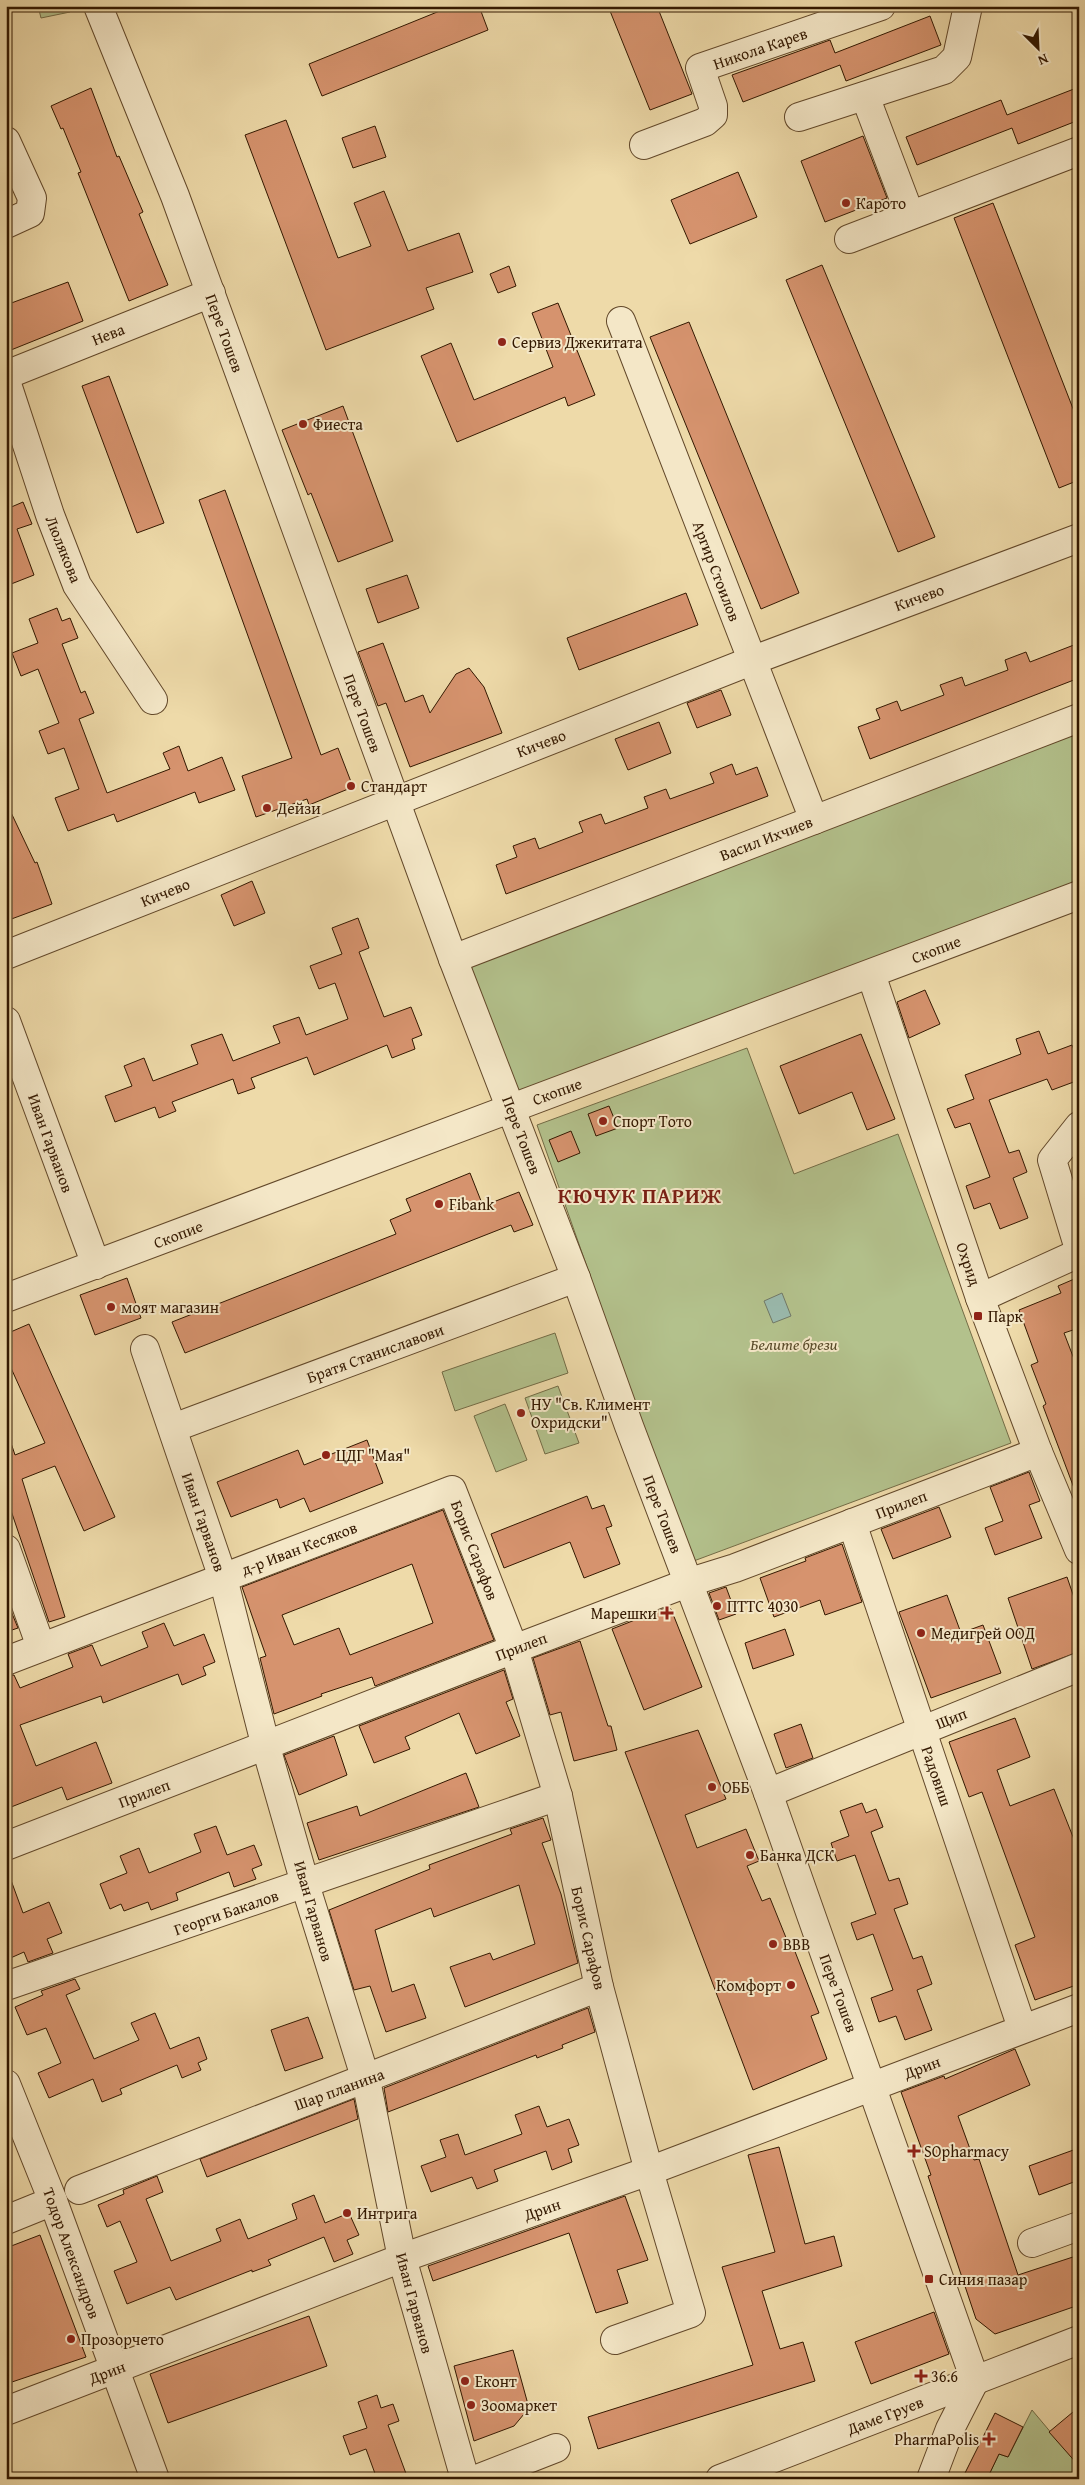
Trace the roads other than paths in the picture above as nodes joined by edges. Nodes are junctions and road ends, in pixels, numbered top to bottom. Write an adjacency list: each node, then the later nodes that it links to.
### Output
1 (98, 6): 12 (street, Пере Тошев)
2 (881, 6): 7 (street, Никола Карев)
3 (968, 6): 4 (street)
4 (865, 96): 5 (street); 9 (street)
5 (799, 117)
6 (6, 141): 10 (street)
7 (644, 145)
8 (1079, 151): 9 (street)
9 (910, 215): 11 (street)
10 (6, 224)
11 (849, 239)
12 (211, 293): 14 (street, Нева); 20 (street, Пере Тошев)
13 (621, 321): 17 (street, Аргир Стоилов)
14 (6, 375)
15 (6, 382): 18 (street, Люлякова)
16 (1079, 538): 17 (street, Кичево)
17 (751, 661): 20 (street, Кичево); 21 (street, Аргир Стоилов)
18 (153, 700)
19 (1079, 718): 21 (street, Васил Ихчиев)
20 (395, 800): 23 (street, Кичево); 24 (street, Пере Тошев)
21 (814, 820): 24 (street, Васил Ихчиев)
22 (1079, 895): 25 (street, Скопие)
23 (6, 955)
24 (453, 959): 27 (street, Пере Тошев)
25 (871, 974): 27 (street, Скопие); 34 (street, Охрид)
26 (6, 1021): 31 (street, Иван Гарванов)
27 (512, 1108): 31 (street, Скопие); 32 (street, Пере Тошев)
28 (1079, 1126): 29 (street)
29 (1079, 1249)
30 (1079, 1253): 34 (street)
31 (96, 1265): 33 (street, Скопие)
32 (576, 1278): 36 (street, Братя Станиславови); 43 (street, Пере Тошев)
33 (6, 1298)
34 (980, 1298): 37 (street, Охрид)
35 (145, 1349): 36 (street, Иван Гарванов)
36 (173, 1428): 42 (street, Иван Гарванов)
37 (1038, 1452): 39 (street, Прилеп); 41 (street, Охрид)
38 (452, 1490): 42 (street, д-р Иван Кесяков); 45 (street, Борис Сарафов)
39 (852, 1523): 43 (street, Прилеп); 48 (street, Радовиш)
40 (6, 1549): 44 (street)
41 (1079, 1550)
42 (223, 1578): 44 (street, д-р Иван Кесяков); 49 (street, Иван Гарванов)
43 (690, 1582): 45 (street, Прилеп); 50 (street, Пере Тошев)
44 (41, 1647): 46 (street, д-р Иван Кесяков)
45 (514, 1649): 49 (street, Прилеп); 51 (street, Борис Сарафов)
46 (6, 1661)
47 (1079, 1667): 48 (street, Щип)
48 (921, 1730): 50 (street, Щип); 57 (street, Радовиш)
49 (266, 1747): 52 (street, Прилеп); 53 (street, Иван Гарванов)
50 (768, 1793): 60 (street, Пере Тошев)
51 (558, 1796): 53 (street, Георги Бакалов); 55 (street, Борис Сарафов)
52 (6, 1846)
53 (306, 1884): 54 (street, Георги Бакалов); 58 (street, Иван Гарванов)
54 (6, 1986)
55 (599, 1987): 58 (street, Шар планина); 61 (street, Борис Сарафов)
56 (1079, 2008): 57 (street, Дрин)
57 (1022, 2028): 60 (street, Дрин)
58 (366, 2080): 62 (street, Шар планина); 67 (street, Иван Гарванов)
59 (6, 2084): 63 (street, Тодор Александров)
60 (873, 2086): 61 (street, Дрин); 71 (street, Пере Тошев)
61 (649, 2171): 67 (street, Дрин); 68 (street, Борис Сарафов)
62 (79, 2190)
63 (53, 2201): 64 (street); 70 (street, Тодор Александров)
64 (6, 2220)
65 (1079, 2226): 66 (street)
66 (1032, 2243)
67 (402, 2258): 70 (street, Дрин); 75 (street, Иван Гарванов)
68 (615, 2340)
69 (1079, 2340): 71 (street, Даме Груев)
70 (115, 2370): 72 (street, Дрин); 74 (street, Тодор Александров)
71 (975, 2380): 77 (street, Даме Груев); 78 (street)
72 (6, 2411)
73 (556, 2448): 76 (street)
74 (156, 2479)
75 (465, 2479)
76 (477, 2479)
77 (720, 2479)
78 (931, 2479)

